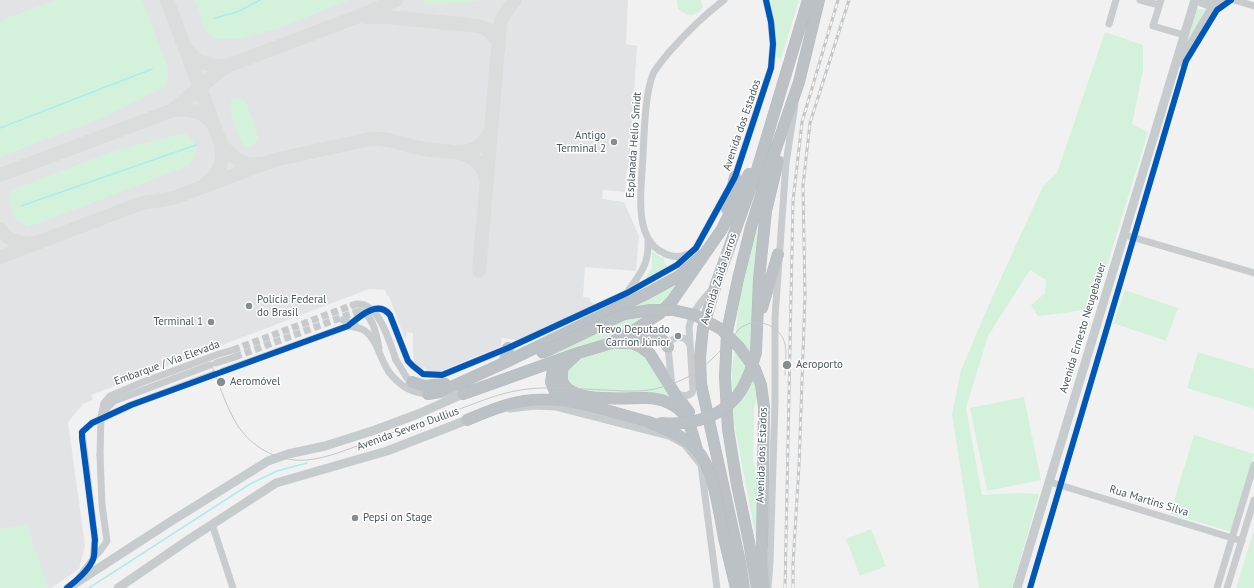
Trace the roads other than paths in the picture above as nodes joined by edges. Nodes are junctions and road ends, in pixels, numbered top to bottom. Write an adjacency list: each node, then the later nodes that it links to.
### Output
1 (724, 0): 20 (street, Esplanada Helio Smidt)
2 (766, 0): 17 (street, Avenida dos Estados)
3 (808, 0): 16 (highway, Avenida Zaida Jarros)
4 (819, 0): 15 (highway, Avenida Zaida Jarros)
5 (1116, 0): 12 (street)
6 (1140, 0): 10 (street)
7 (1196, 0): 8 (main road); 13 (main road, Avenida Ernesto Neugebauer)
8 (1220, 0): 14 (main road, Avenida Ernesto Neugebauer)
9 (1234, 0): 11 (street)
10 (1160, 3): 13 (street)
11 (1254, 6)
12 (1109, 24)
13 (1184, 35): 14 (main road, Avenida Ernesto Neugebauer)
14 (1172, 75): 19 (main road, Avenida Ernesto Neugebauer)
15 (799, 82): 22 (street, Avenida dos Estados); 27 (highway); 61 (highway, Avenida Zaida Jarros)
16 (765, 143): 18 (highway); 24 (highway, Avenida Zaida Jarros)
17 (735, 177): 18 (highway); 21 (street, Avenida dos Estados)
18 (722, 229): 21 (highway)
19 (1125, 235): 23 (street); 49 (main road, Avenida Ernesto Neugebauer)
20 (648, 241): 21 (street); 25 (street, Esplanada Helio Smidt)
21 (699, 251): 25 (street, Avenida dos Estados); 29 (highway); 35 (highway)
22 (778, 254): 27 (highway); 63 (street, Avenida dos Estados)
23 (1254, 273)
24 (716, 284): 30 (street); 60 (highway, Avenida Zaida Jarros)
25 (627, 293): 32 (street, Avenida dos Estados)
26 (365, 313): 28 (street); 32 (street, Avenida dos Estados); 34 (street); 39 (street, bridge)
27 (758, 322): 46 (highway, bridge)
28 (347, 323): 34 (street); 36 (street)
29 (610, 343): 31 (highway); 33 (highway); 40 (highway)
30 (690, 344): 31 (street); 40 (street)
31 (668, 347): 40 (street)
32 (508, 348): 35 (highway)
33 (578, 353): 42 (highway); 43 (highway); 48 (highway)
34 (381, 355): 41 (street)
35 (504, 363): 38 (highway)
36 (223, 371)
37 (214, 374): 54 (street)
38 (465, 380): 39 (highway); 41 (highway)
39 (412, 382): 41 (street)
40 (674, 391): 48 (highway)
41 (428, 394): 42 (street)
42 (463, 394): 55 (main road, Avenida Severo Dullius); 62 (highway, bridge)
43 (572, 402): 45 (highway); 46 (highway)
44 (104, 410): 54 (street, Embarque / Via Elevada, bridge)
45 (467, 420): 48 (street, Avenida Severo Dullius); 51 (main road, Avenida Severo Dullius)
46 (649, 422): 59 (highway, bridge)
47 (1254, 464): 52 (street)
48 (702, 465): 58 (street)
49 (1050, 482): 52 (street, Rua Martins Silva); 64 (main road, Avenida Ernesto Neugebauer)
50 (1254, 500): 53 (street)
51 (212, 524): 56 (main road, Avenida Severo Dullius); 57 (street)
52 (1232, 538): 53 (street, Rua Martins Silva); 65 (street)
53 (1242, 541): 66 (street)
54 (94, 557): 55 (street, Embarque / Via Elevada)
55 (68, 588)
56 (118, 588)
57 (233, 588)
58 (717, 588)
59 (736, 588)
60 (744, 588)
61 (757, 588)
62 (764, 588)
63 (768, 588)
64 (1017, 588)
65 (1217, 588)
66 (1227, 588)

